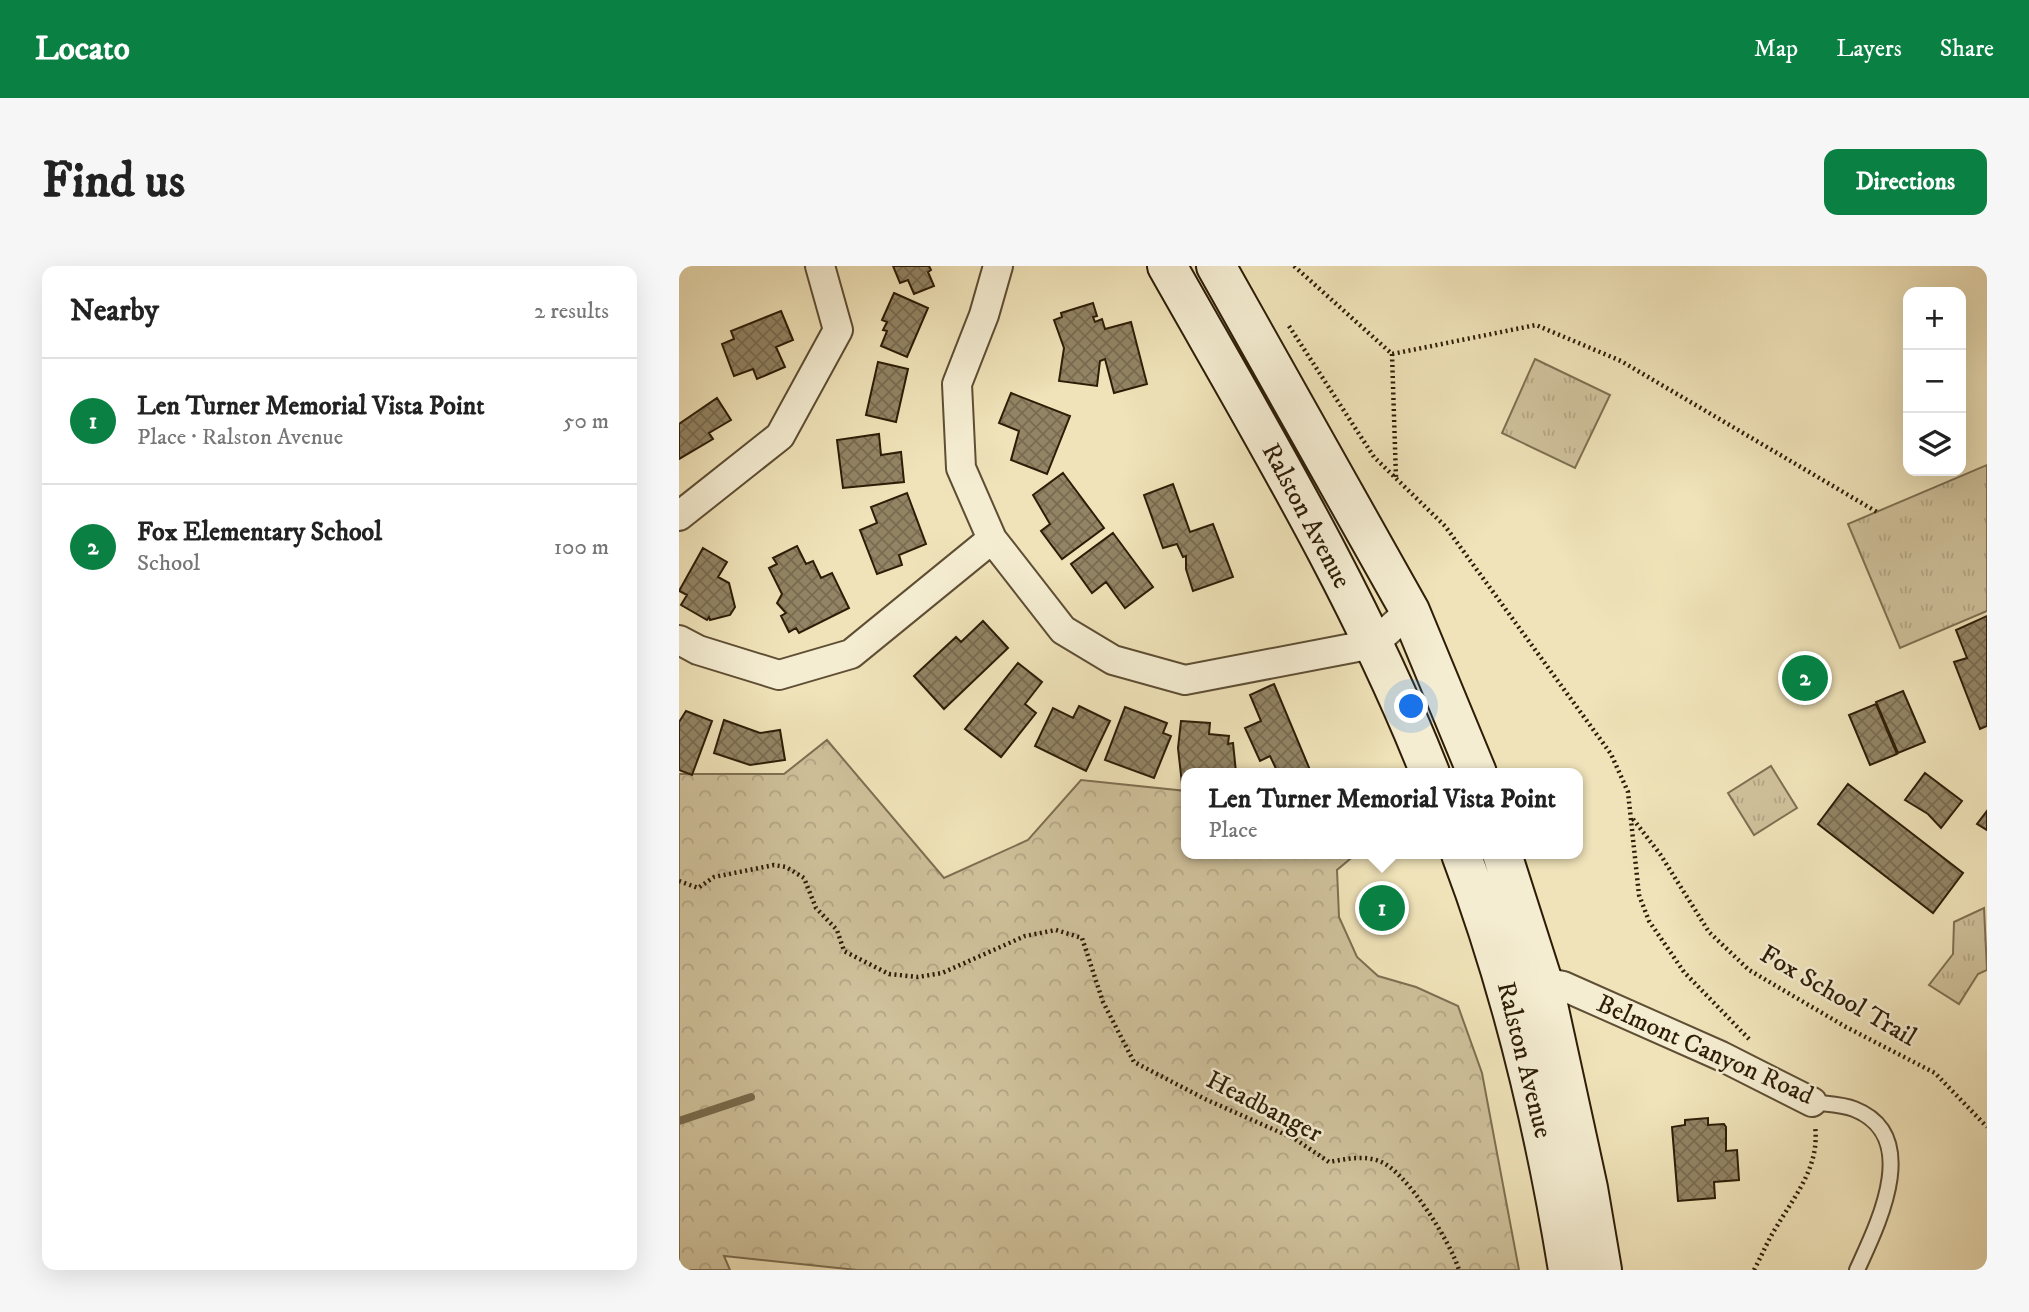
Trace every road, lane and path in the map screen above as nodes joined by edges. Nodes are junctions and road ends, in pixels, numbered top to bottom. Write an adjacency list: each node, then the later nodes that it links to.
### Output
1 (820, 266): 10 (street)
2 (998, 266): 11 (street)
3 (1167, 266): 14 (main road, Ralston Avenue)
4 (1216, 266): 12 (main road, Ralston Avenue)
5 (1294, 266): 7 (path)
6 (1287, 323): 8 (path)
7 (1392, 355): 8 (path); 9 (path)
8 (1396, 478): 17 (path)
9 (1877, 512)
10 (679, 516)
11 (992, 539): 13 (street); 14 (street)
12 (1410, 611): 14 (street); 16 (main road, Ralston Avenue)
13 (679, 640)
14 (1373, 644): 15 (main road, Ralston Avenue)
15 (1428, 768)
16 (1475, 768)
17 (1633, 818): 22 (path); 24 (path, Fox School Trail)
18 (1463, 859): 26 (main road, Ralston Avenue)
19 (1504, 859): 21 (main road, Ralston Avenue)
20 (679, 881): 25 (path, Headbanger)
21 (1543, 982): 23 (street, Belmont Canyon Road); 27 (main road, Ralston Avenue)
22 (1755, 1044)
23 (1812, 1102): 28 (path); 29 (lane, Belmont Canyon Road)
24 (1987, 1127)
25 (1459, 1270)
26 (1568, 1270)
27 (1602, 1270)
28 (1754, 1270)
29 (1857, 1270)

